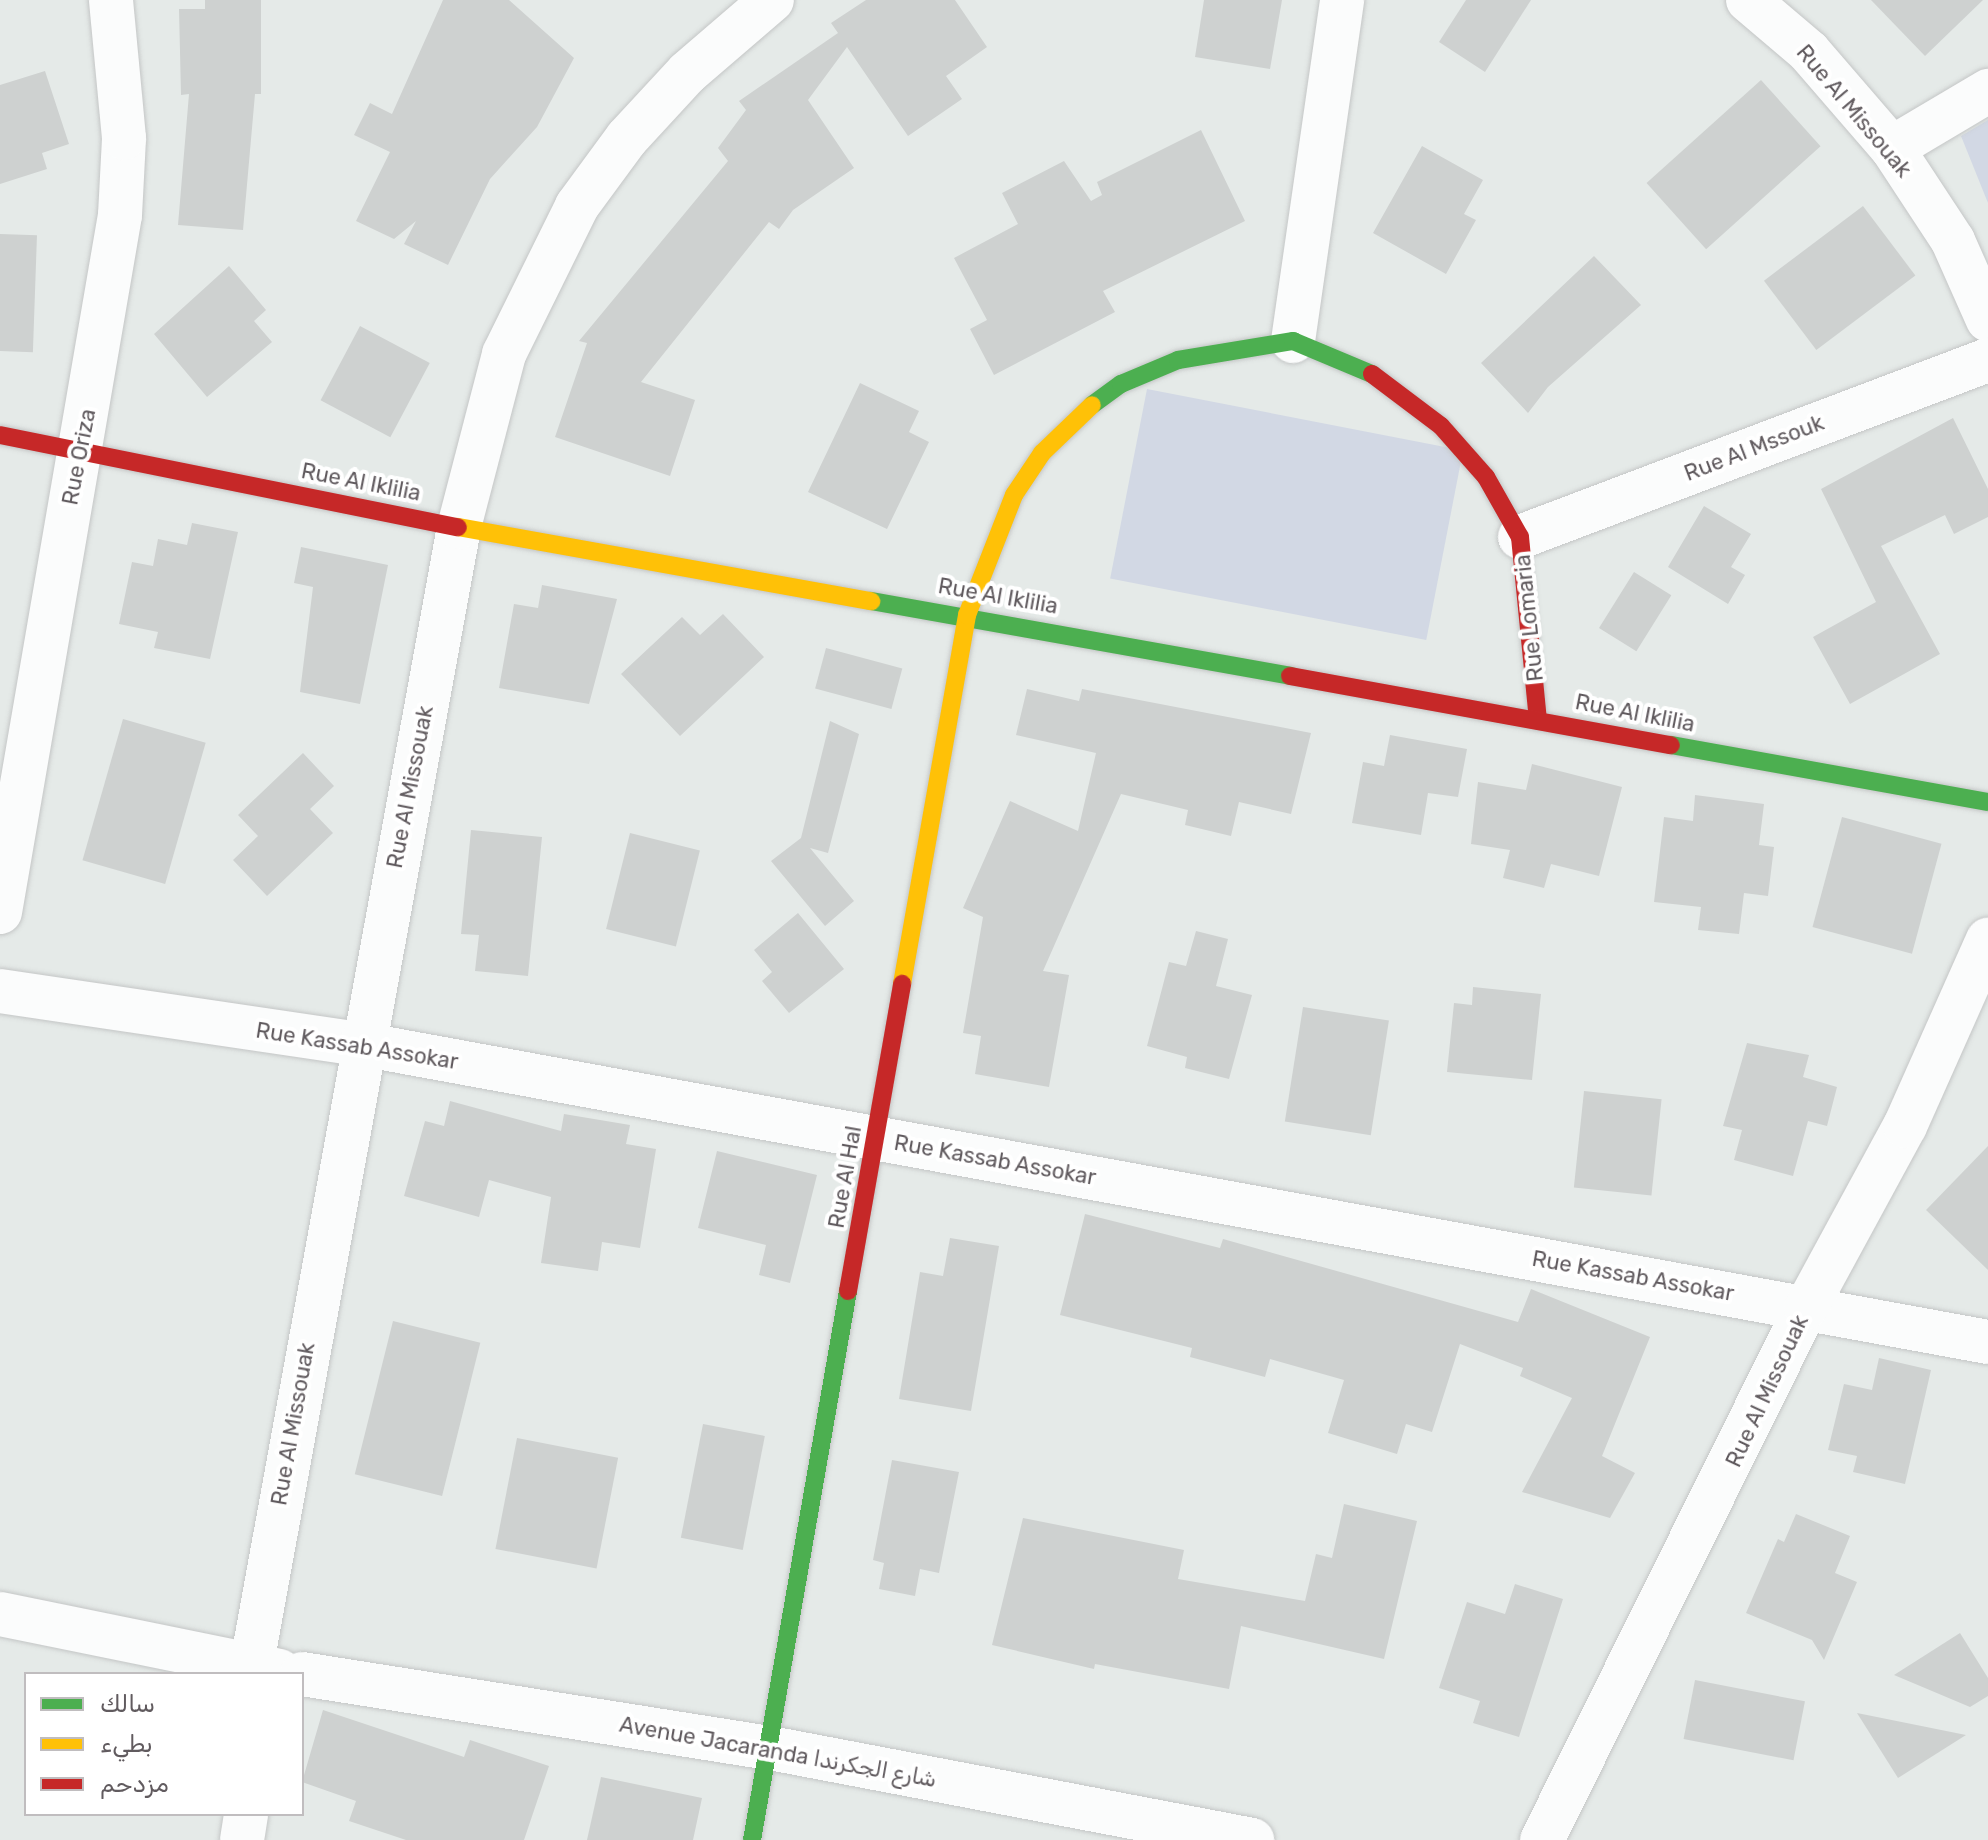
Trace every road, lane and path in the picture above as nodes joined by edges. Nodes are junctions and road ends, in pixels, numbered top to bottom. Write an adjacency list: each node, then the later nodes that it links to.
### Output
1 (111, 0): 11 (street, Rue Oriza)
2 (772, 0): 12 (street, Rue Al Missouak)
3 (1342, 0): 8 (street)
4 (1748, 0): 6 (street, Rue Al Missouak)
5 (1988, 91): 6 (street)
6 (1892, 148): 7 (street, Rue Al Missouak)
7 (1988, 320)
8 (1293, 341): 13 (street, Rue Lomaria); 14 (street)
9 (1988, 360): 13 (street, Rue Al Mssouk)
10 (0, 435): 11 (street, Rue Al Iklilia)
11 (79, 450): 12 (street, Rue Al Iklilia); 17 (street, Rue Oriza)
12 (459, 527): 14 (street, Rue Al Iklilia); 20 (street, Rue Al Missouak)
13 (1520, 537): 15 (street, Rue Lomaria)
14 (967, 615): 15 (street, Rue Al Iklilia); 21 (street, Rue Al Hal)
15 (1538, 720): 16 (street, Rue Al Iklilia)
16 (1988, 802)
17 (0, 912)
18 (1988, 940): 22 (street, Rue Al Missouak)
19 (0, 991): 20 (street, Rue Kassab Assokar)
20 (361, 1044): 21 (street, Rue Kassab Assokar); 25 (street, Rue Al Missouak)
21 (877, 1138): 22 (street, Rue Kassab Assokar); 28 (street, Rue Al Hal)
22 (1806, 1308): 23 (street, Rue Kassab Assokar); 33 (street, Rue Al Missouak)
23 (1988, 1342)
24 (0, 1614): 25 (street, Avenue Jacaranda شارع الجكرندا)
25 (250, 1670): 26 (street, Avenue Jacaranda شارع الجكرندا)
26 (276, 1672)
27 (304, 1674): 28 (street, Avenue Jacaranda شارع الجكرندا)
28 (765, 1747): 31 (street, Rue Al Hal); 32 (street, Avenue Jacaranda شارع الجكرندا)
29 (246, 1816): 30 (street)
30 (242, 1840)
31 (752, 1840)
32 (1252, 1840)
33 (1542, 1840)

